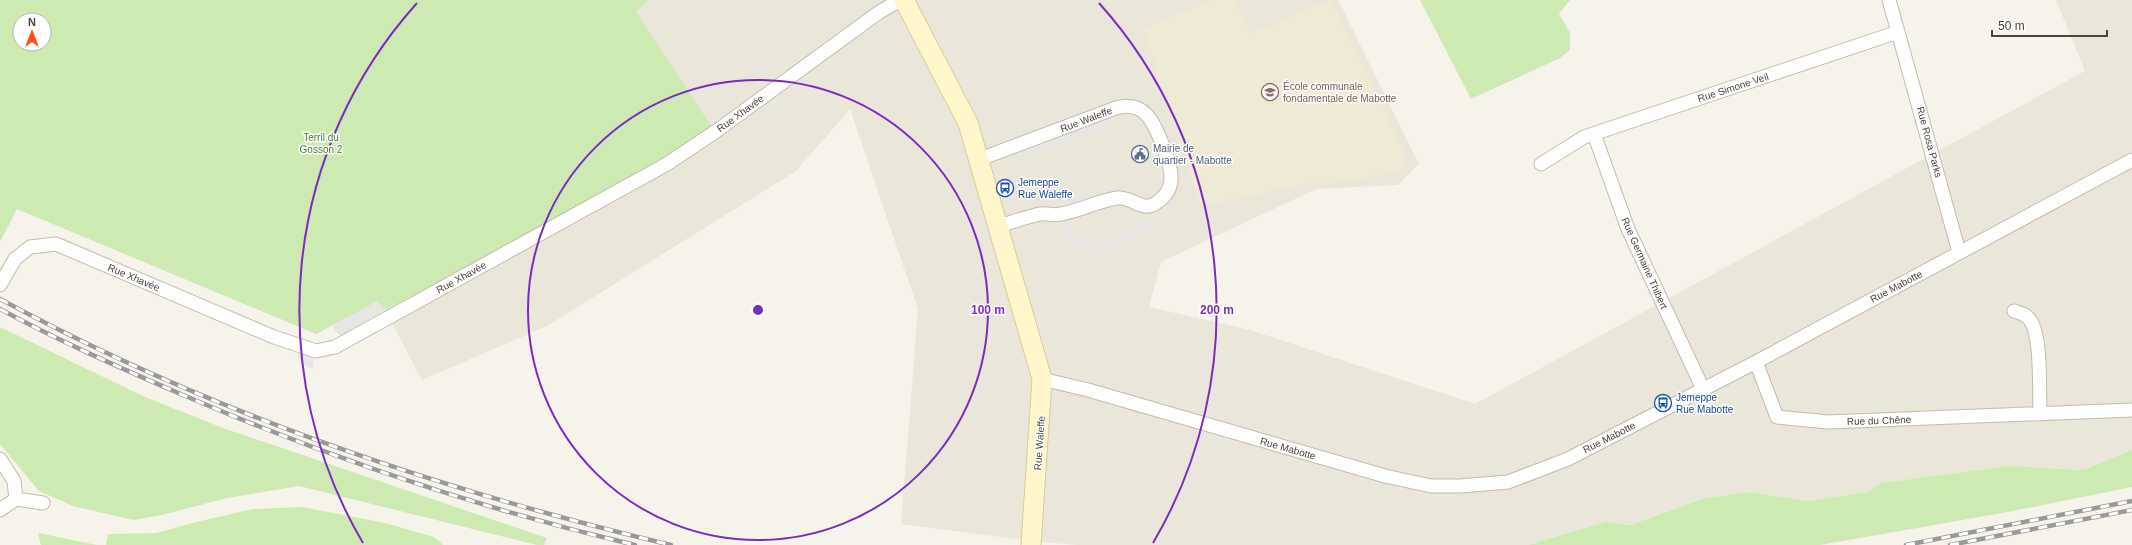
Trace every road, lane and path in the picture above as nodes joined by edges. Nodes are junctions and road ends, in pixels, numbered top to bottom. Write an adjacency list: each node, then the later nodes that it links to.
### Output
1 (900, 0): 11 (street, Rue Xhavée)
2 (904, 0): 6 (street, Rue Waleffe)
3 (1889, 0): 4 (street)
4 (1898, 32): 5 (street, Rue Simone Veil); 10 (street, Rue Rosa Parks)
5 (1594, 134): 8 (street, Rue Simone Veil); 15 (street, Rue Germaine Thibert)
6 (980, 159): 9 (street, Rue Waleffe); 9 (street, Rue Waleffe)
7 (2132, 160): 10 (street, Rue Mabotte)
8 (1541, 164)
9 (999, 226): 14 (street, Rue Waleffe)
10 (1959, 252): 13 (street, Rue Mabotte)
11 (0, 285)
12 (2014, 311): 17 (street)
13 (1756, 362): 15 (street, Rue Mabotte); 17 (street, Rue du Chêne)
14 (1042, 379): 15 (street, Rue Mabotte); 22 (street, Rue Waleffe)
15 (1703, 389)
16 (2132, 410): 17 (street, Rue du Chêne)
17 (2040, 414)
18 (0, 459): 19 (street)
19 (16, 499): 20 (street); 21 (street)
20 (43, 503)
21 (0, 510)
22 (1031, 545)

